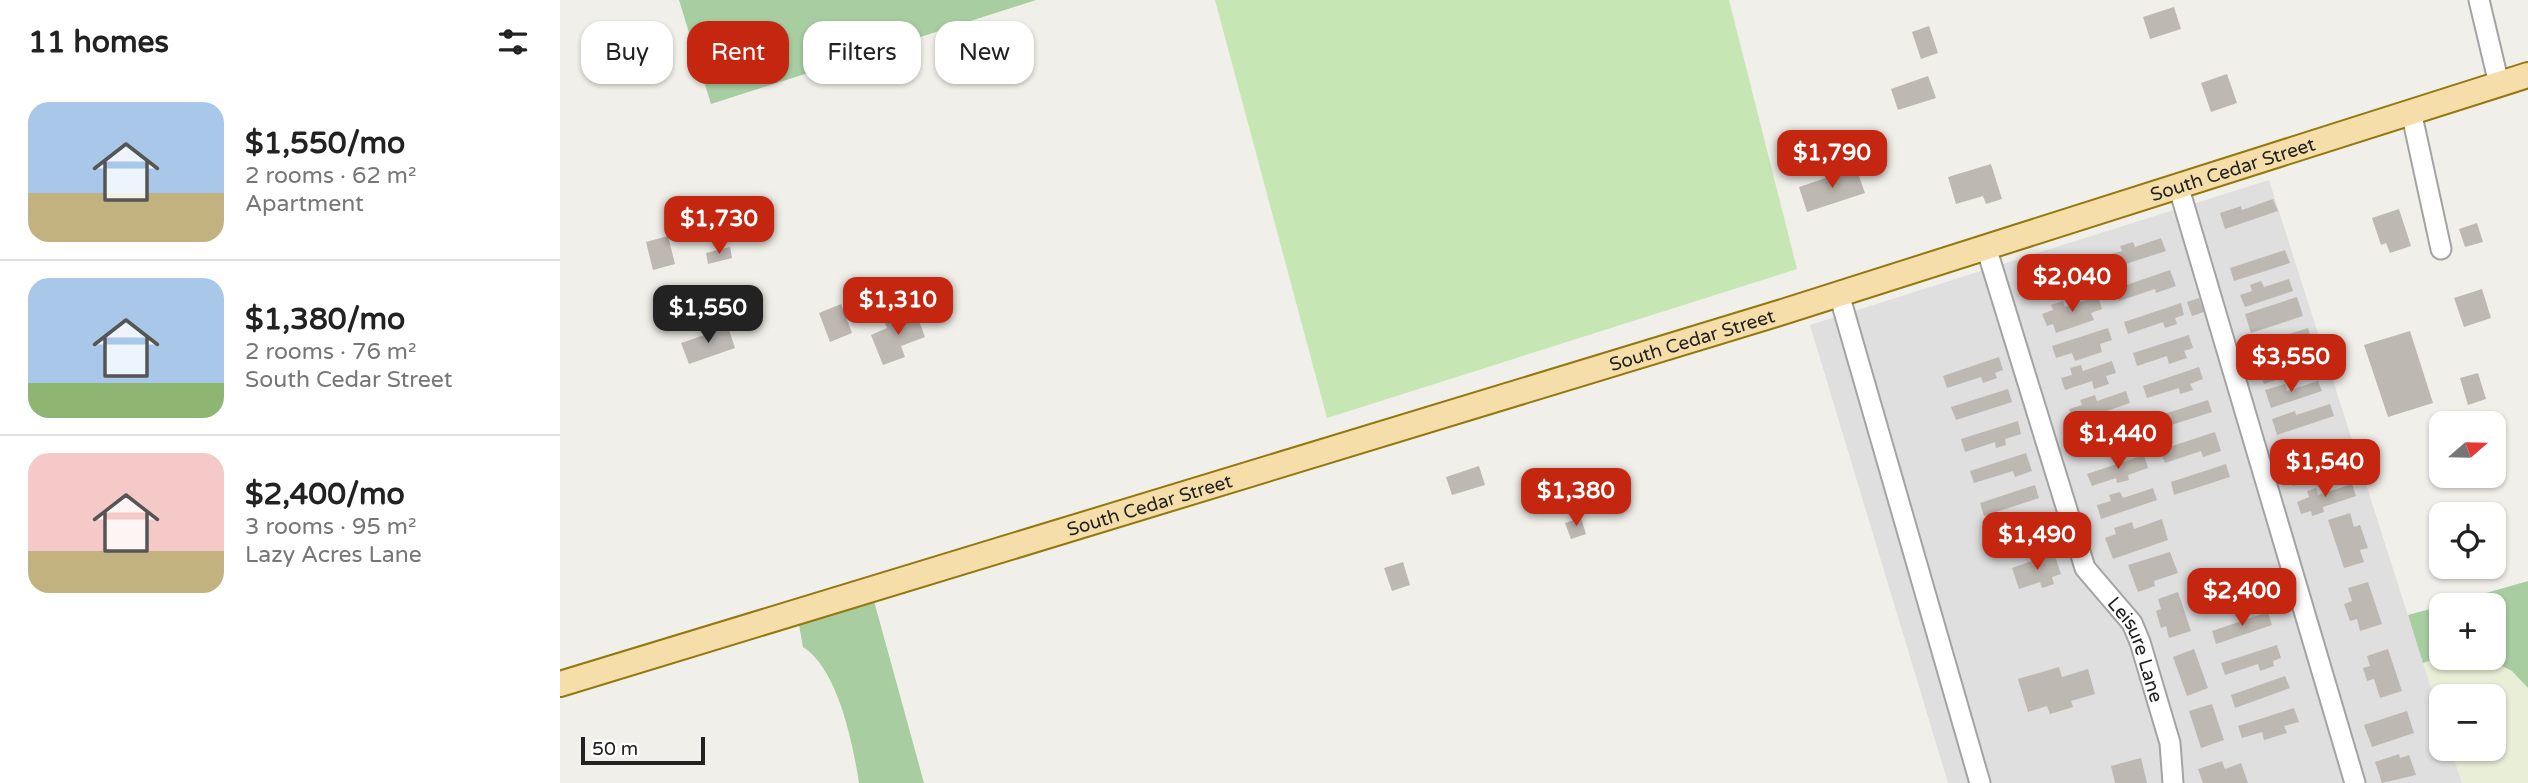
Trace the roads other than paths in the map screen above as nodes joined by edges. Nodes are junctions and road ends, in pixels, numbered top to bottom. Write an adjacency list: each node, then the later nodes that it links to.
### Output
1 (2479, 0): 3 (street)
2 (2528, 75): 3 (main road, South Cedar Street)
3 (2499, 84): 4 (main road, South Cedar Street)
4 (2411, 111): 5 (main road, South Cedar Street); 7 (street)
5 (2178, 185): 6 (main road, South Cedar Street); 12 (street)
6 (1986, 247): 8 (main road, South Cedar Street); 11 (street, Leisure Lane)
7 (2441, 249)
8 (1839, 294): 9 (main road, South Cedar Street); 10 (street)
9 (560, 684)
10 (1980, 783)
11 (2173, 783)
12 (2355, 783)

